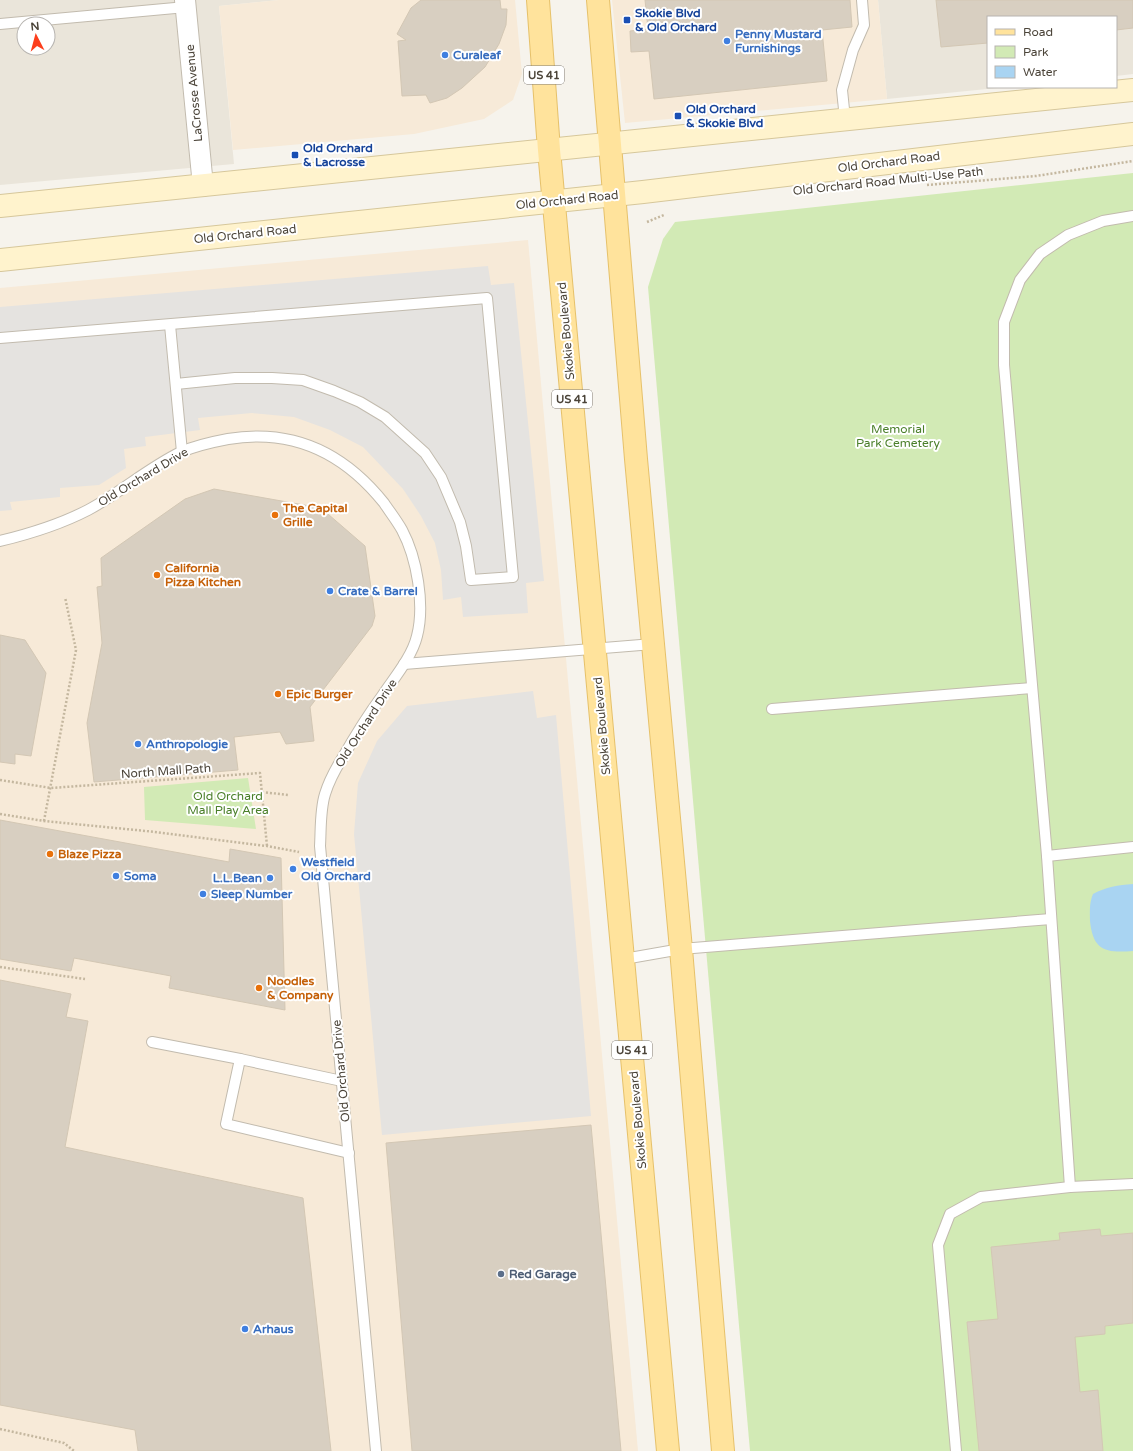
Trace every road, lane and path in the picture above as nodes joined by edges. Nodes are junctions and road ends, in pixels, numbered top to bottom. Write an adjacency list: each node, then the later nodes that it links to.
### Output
1 (538, 0): 10 (main road, Skokie Boulevard / US 41)
2 (598, 0): 9 (main road)
3 (862, 0): 7 (lane)
4 (186, 3): 5 (lane); 13 (street, LaCrosse Avenue)
5 (0, 24)
6 (1133, 90): 7 (main road)
7 (845, 119): 9 (main road)
8 (1133, 134): 14 (main road, Old Orchard Road)
9 (610, 143): 10 (main road); 14 (main road)
10 (549, 150): 13 (main road); 15 (main road, Skokie Boulevard / US 41)
11 (1133, 161): 12 (path, Old Orchard Road Multi-Use Path)
12 (924, 185)
13 (203, 186): 16 (main road)
14 (613, 195): 15 (main road, Old Orchard Road); 27 (main road)
15 (554, 201): 20 (main road, Old Orchard Road); 28 (main road, Skokie Boulevard / US 41)
16 (0, 206)
17 (665, 215): 19 (path)
18 (1133, 216): 30 (lane)
19 (647, 222)
20 (0, 260)
21 (170, 325): 22 (lane); 23 (lane); 23 (lane)
22 (0, 338)
23 (176, 384): 24 (lane)
24 (182, 452): 25 (lane, Old Orchard Drive); 29 (lane, Old Orchard Drive)
25 (0, 541)
26 (65, 598): 33 (path)
27 (653, 644): 28 (lane); 43 (main road)
28 (594, 649): 29 (lane); 44 (main road, Skokie Boulevard / US 41)
29 (404, 664): 49 (lane, Old Orchard Drive)
30 (1032, 688): 31 (lane); 41 (lane)
31 (772, 709)
32 (0, 780): 33 (path, North Mall Path)
33 (51, 788): 34 (path, North Mall Path); 37 (path)
34 (262, 792): 35 (path); 38 (path, North Mall Path)
35 (288, 795)
36 (0, 814): 37 (path)
37 (44, 821): 38 (path)
38 (267, 846): 40 (path)
39 (1133, 848): 41 (lane)
40 (299, 852)
41 (1047, 856): 42 (lane)
42 (1050, 919): 43 (lane); 52 (lane)
43 (681, 950): 44 (lane); 57 (main road)
44 (624, 959): 56 (main road, Skokie Boulevard / US 41)
45 (0, 967): 46 (path)
46 (85, 979)
47 (152, 1042): 48 (lane)
48 (240, 1059): 49 (lane); 50 (lane)
49 (342, 1081): 50 (lane, Old Orchard Drive)
50 (349, 1153): 55 (lane, Old Orchard Drive)
51 (1133, 1184): 52 (lane)
52 (1070, 1187): 58 (lane)
53 (0, 1429): 54 (path)
54 (74, 1451)
55 (376, 1451)
56 (668, 1451)
57 (723, 1451)
58 (956, 1451)

